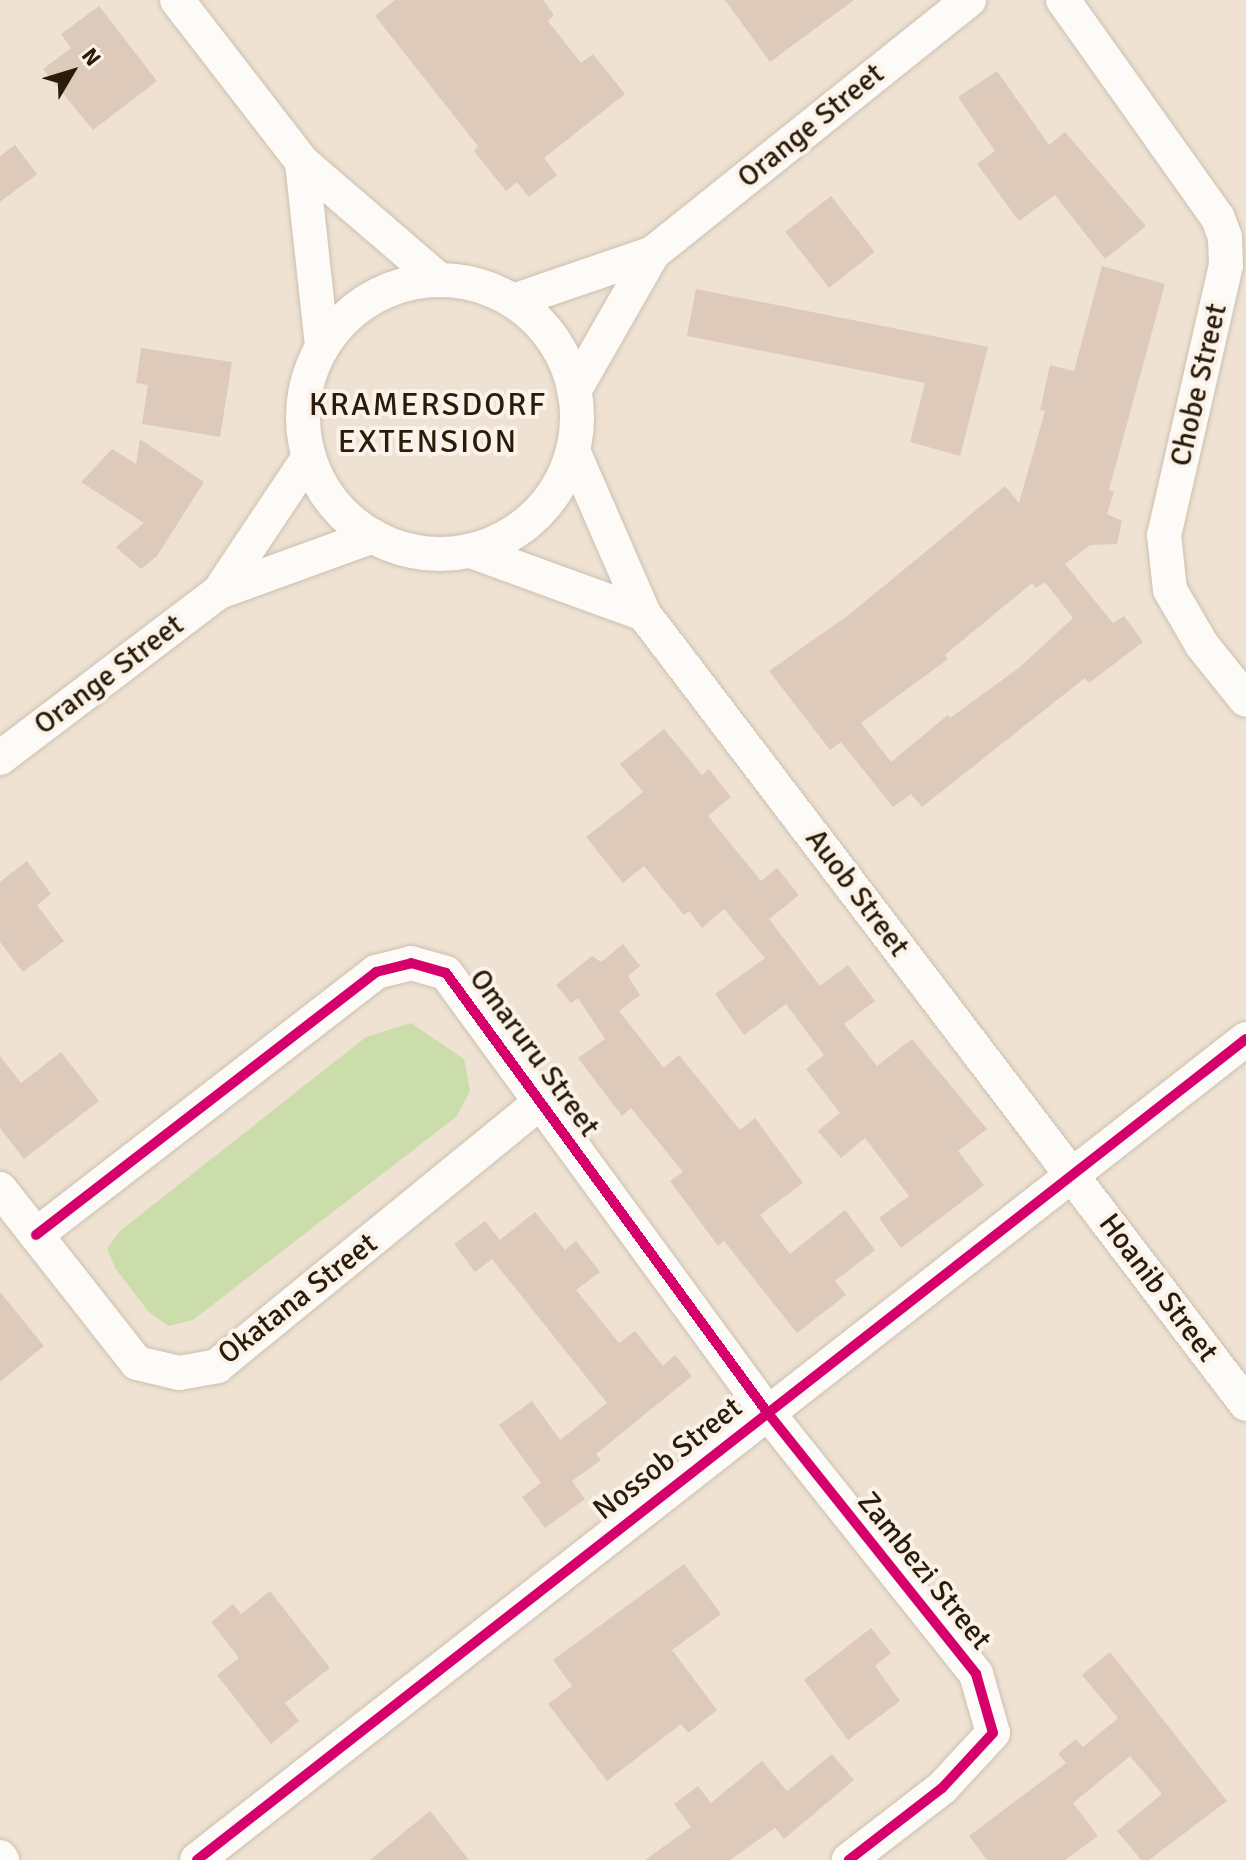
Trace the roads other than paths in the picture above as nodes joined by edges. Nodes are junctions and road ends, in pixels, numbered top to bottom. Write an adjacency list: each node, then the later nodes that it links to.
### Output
1 (177, 0): 4 (street)
2 (969, 0): 5 (street, Orange Street)
3 (1063, 0): 16 (street, Chobe Street)
4 (302, 162): 6 (street); 8 (street)
5 (653, 253): 7 (street, Orange Street); 9 (street, Orange Street)
6 (438, 279): 7 (street); 8 (street)
7 (513, 301): 9 (street)
8 (322, 346): 11 (street)
9 (574, 391): 10 (street)
10 (573, 451): 13 (street); 15 (street, Auob Street)
11 (309, 457): 12 (street); 14 (street, Orange Street)
12 (373, 536): 13 (street); 14 (street, Orange Street)
13 (471, 551): 15 (street)
14 (219, 592): 17 (street, Orange Street)
15 (644, 614): 20 (street, Auob Street)
16 (1246, 700)
17 (0, 758)
18 (1246, 1039): 20 (street, Nossob Street)
19 (540, 1103): 22 (street, Okatana Street); 22 (street, Omaruru Street); 24 (street, Omaruru Street)
20 (1070, 1172): 23 (street, Hoanib Street); 24 (street, Nossob Street)
21 (0, 1189): 22 (street, Okatana Street)
22 (36, 1235)
23 (1246, 1404)
24 (767, 1412): 25 (street, Nossob Street); 26 (street, Zambezi Street)
25 (197, 1860)
26 (849, 1860)

